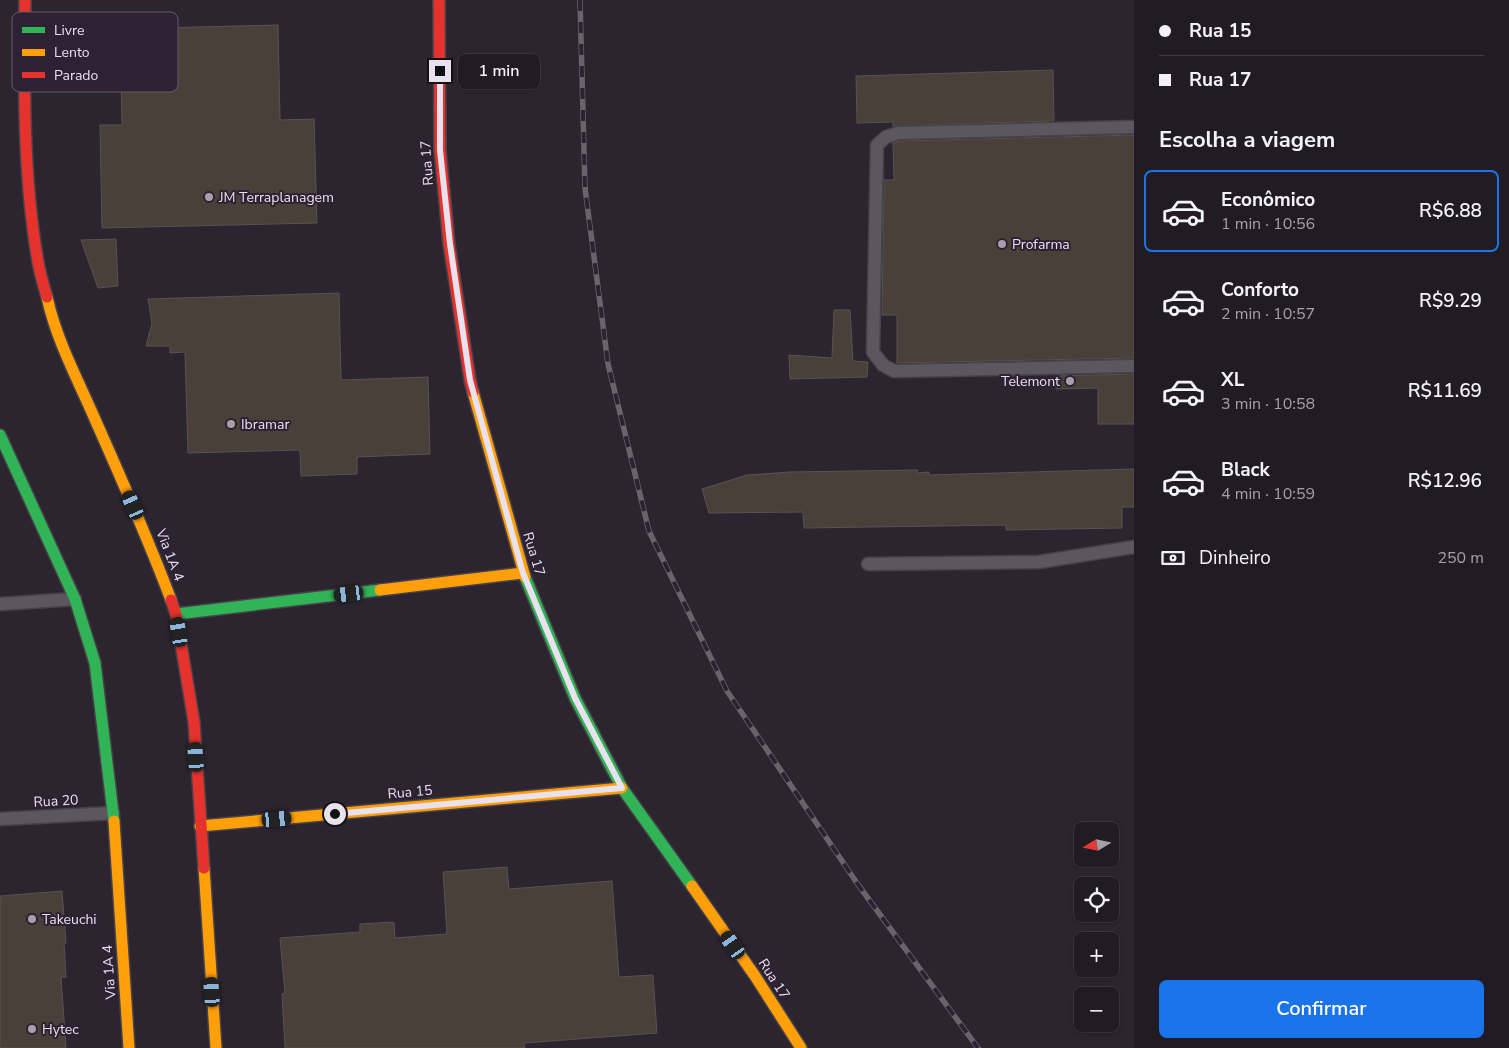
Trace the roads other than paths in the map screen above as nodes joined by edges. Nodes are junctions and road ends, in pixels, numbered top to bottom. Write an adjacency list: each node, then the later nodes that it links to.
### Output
1 (439, 0): 8 (street, Rua 17)
2 (24, 92): 11 (street, Via 1A 4)
3 (1134, 127): 4 (lane)
4 (1134, 366)
5 (0, 435): 9 (street, Via 1A 4)
6 (1134, 547): 7 (lane)
7 (868, 564)
8 (523, 573): 11 (street); 12 (street, Rua 17)
9 (75, 599): 10 (lane); 13 (street, Via 1A 4)
10 (0, 604)
11 (176, 614): 15 (street, Via 1A 4)
12 (622, 788): 15 (street, Rua 15); 18 (street, Rua 17)
13 (113, 813): 14 (lane, Rua 20); 16 (street, Via 1A 4)
14 (0, 819)
15 (200, 826): 17 (street, Via 1A 4)
16 (129, 1048)
17 (216, 1048)
18 (801, 1048)

